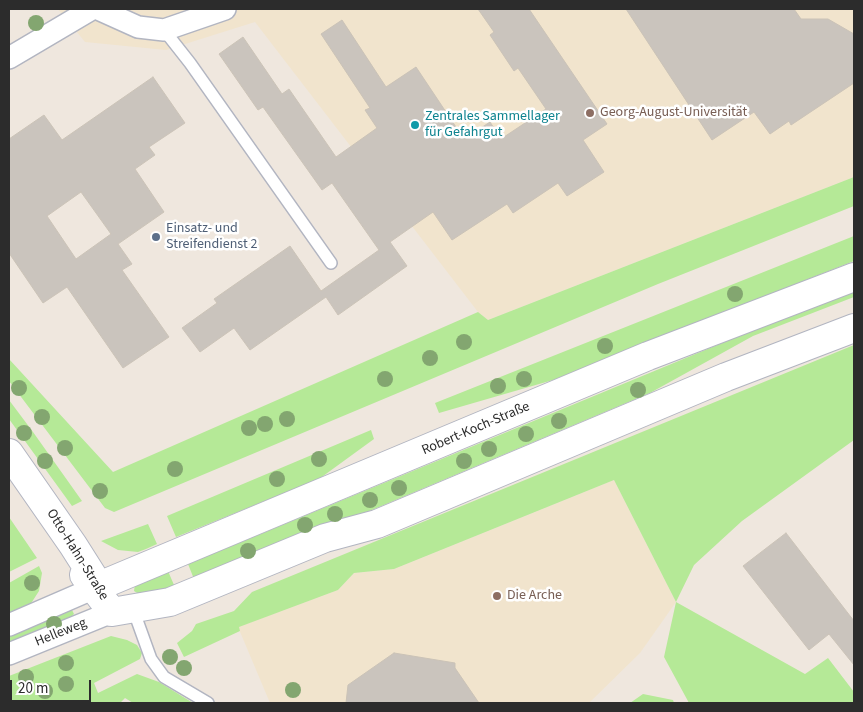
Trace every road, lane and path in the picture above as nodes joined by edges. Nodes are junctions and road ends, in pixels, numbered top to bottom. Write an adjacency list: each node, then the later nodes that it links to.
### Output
1 (92, 9): 5 (street)
2 (98, 9): 4 (street)
3 (225, 9): 4 (street)
4 (164, 30): 6 (lane)
5 (9, 58)
6 (331, 263)
7 (854, 277): 11 (street, Robert-Koch-Straße)
8 (854, 328): 12 (street)
9 (9, 453): 11 (street, Otto-Hahn-Straße)
10 (9, 471): 11 (street, Otto-Hahn-Straße)
11 (97, 587): 12 (street, Otto-Hahn-Straße); 13 (street, Helleweg)
12 (122, 611): 14 (street, Helleweg); 15 (lane, Otto-Hahn-Straße)
13 (9, 625)
14 (9, 654)
15 (208, 703)

